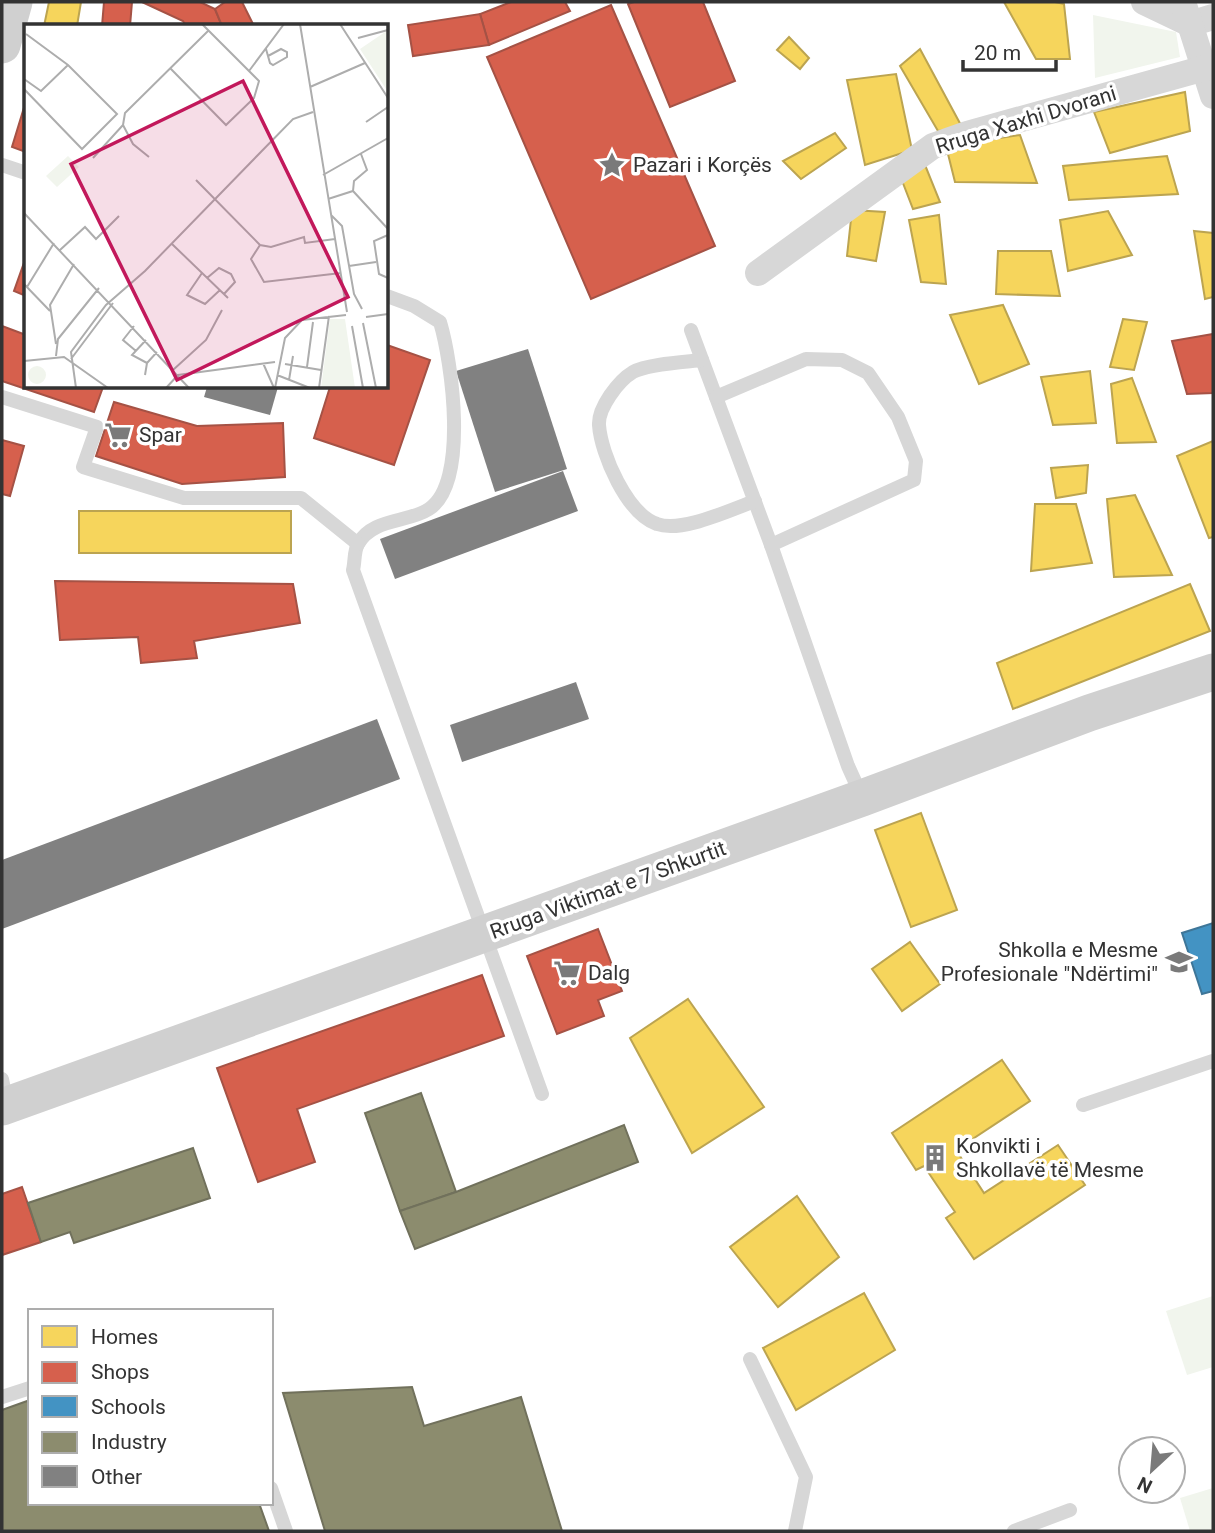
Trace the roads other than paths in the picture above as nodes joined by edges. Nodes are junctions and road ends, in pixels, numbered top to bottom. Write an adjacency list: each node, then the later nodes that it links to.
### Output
1 (14, 2): 4 (street)
2 (1144, 2): 3 (street)
3 (1196, 14): 5 (street)
4 (2, 45)
5 (1205, 68): 6 (street); 9 (street, Rruga Xaxhi Dvorani)
6 (1213, 96)
7 (2, 165): 8 (lane)
8 (24, 172)
9 (758, 273)
10 (388, 296): 16 (lane)
11 (691, 331): 12 (lane)
12 (702, 360): 14 (lane); 15 (lane)
13 (2, 397): 16 (lane)
14 (716, 397): 15 (lane); 17 (lane)
15 (755, 501): 17 (lane)
16 (358, 544): 20 (lane)
17 (771, 545): 19 (lane)
18 (1213, 672): 19 (street, Rruga Viktimat e 7 Shkurtit)
19 (862, 798): 20 (street, Rruga Viktimat e 7 Shkurtit)
20 (483, 935): 22 (lane); 23 (street, Rruga Viktimat e 7 Shkurtit)
21 (1213, 1061): 24 (lane)
22 (542, 1094)
23 (4, 1097)
24 (1083, 1105)
25 (750, 1359): 31 (lane)
26 (28, 1389): 27 (lane)
27 (2, 1397)
28 (273, 1494): 30 (lane)
29 (1070, 1510): 32 (lane)
30 (286, 1531)
31 (795, 1531)
32 (1014, 1531)

